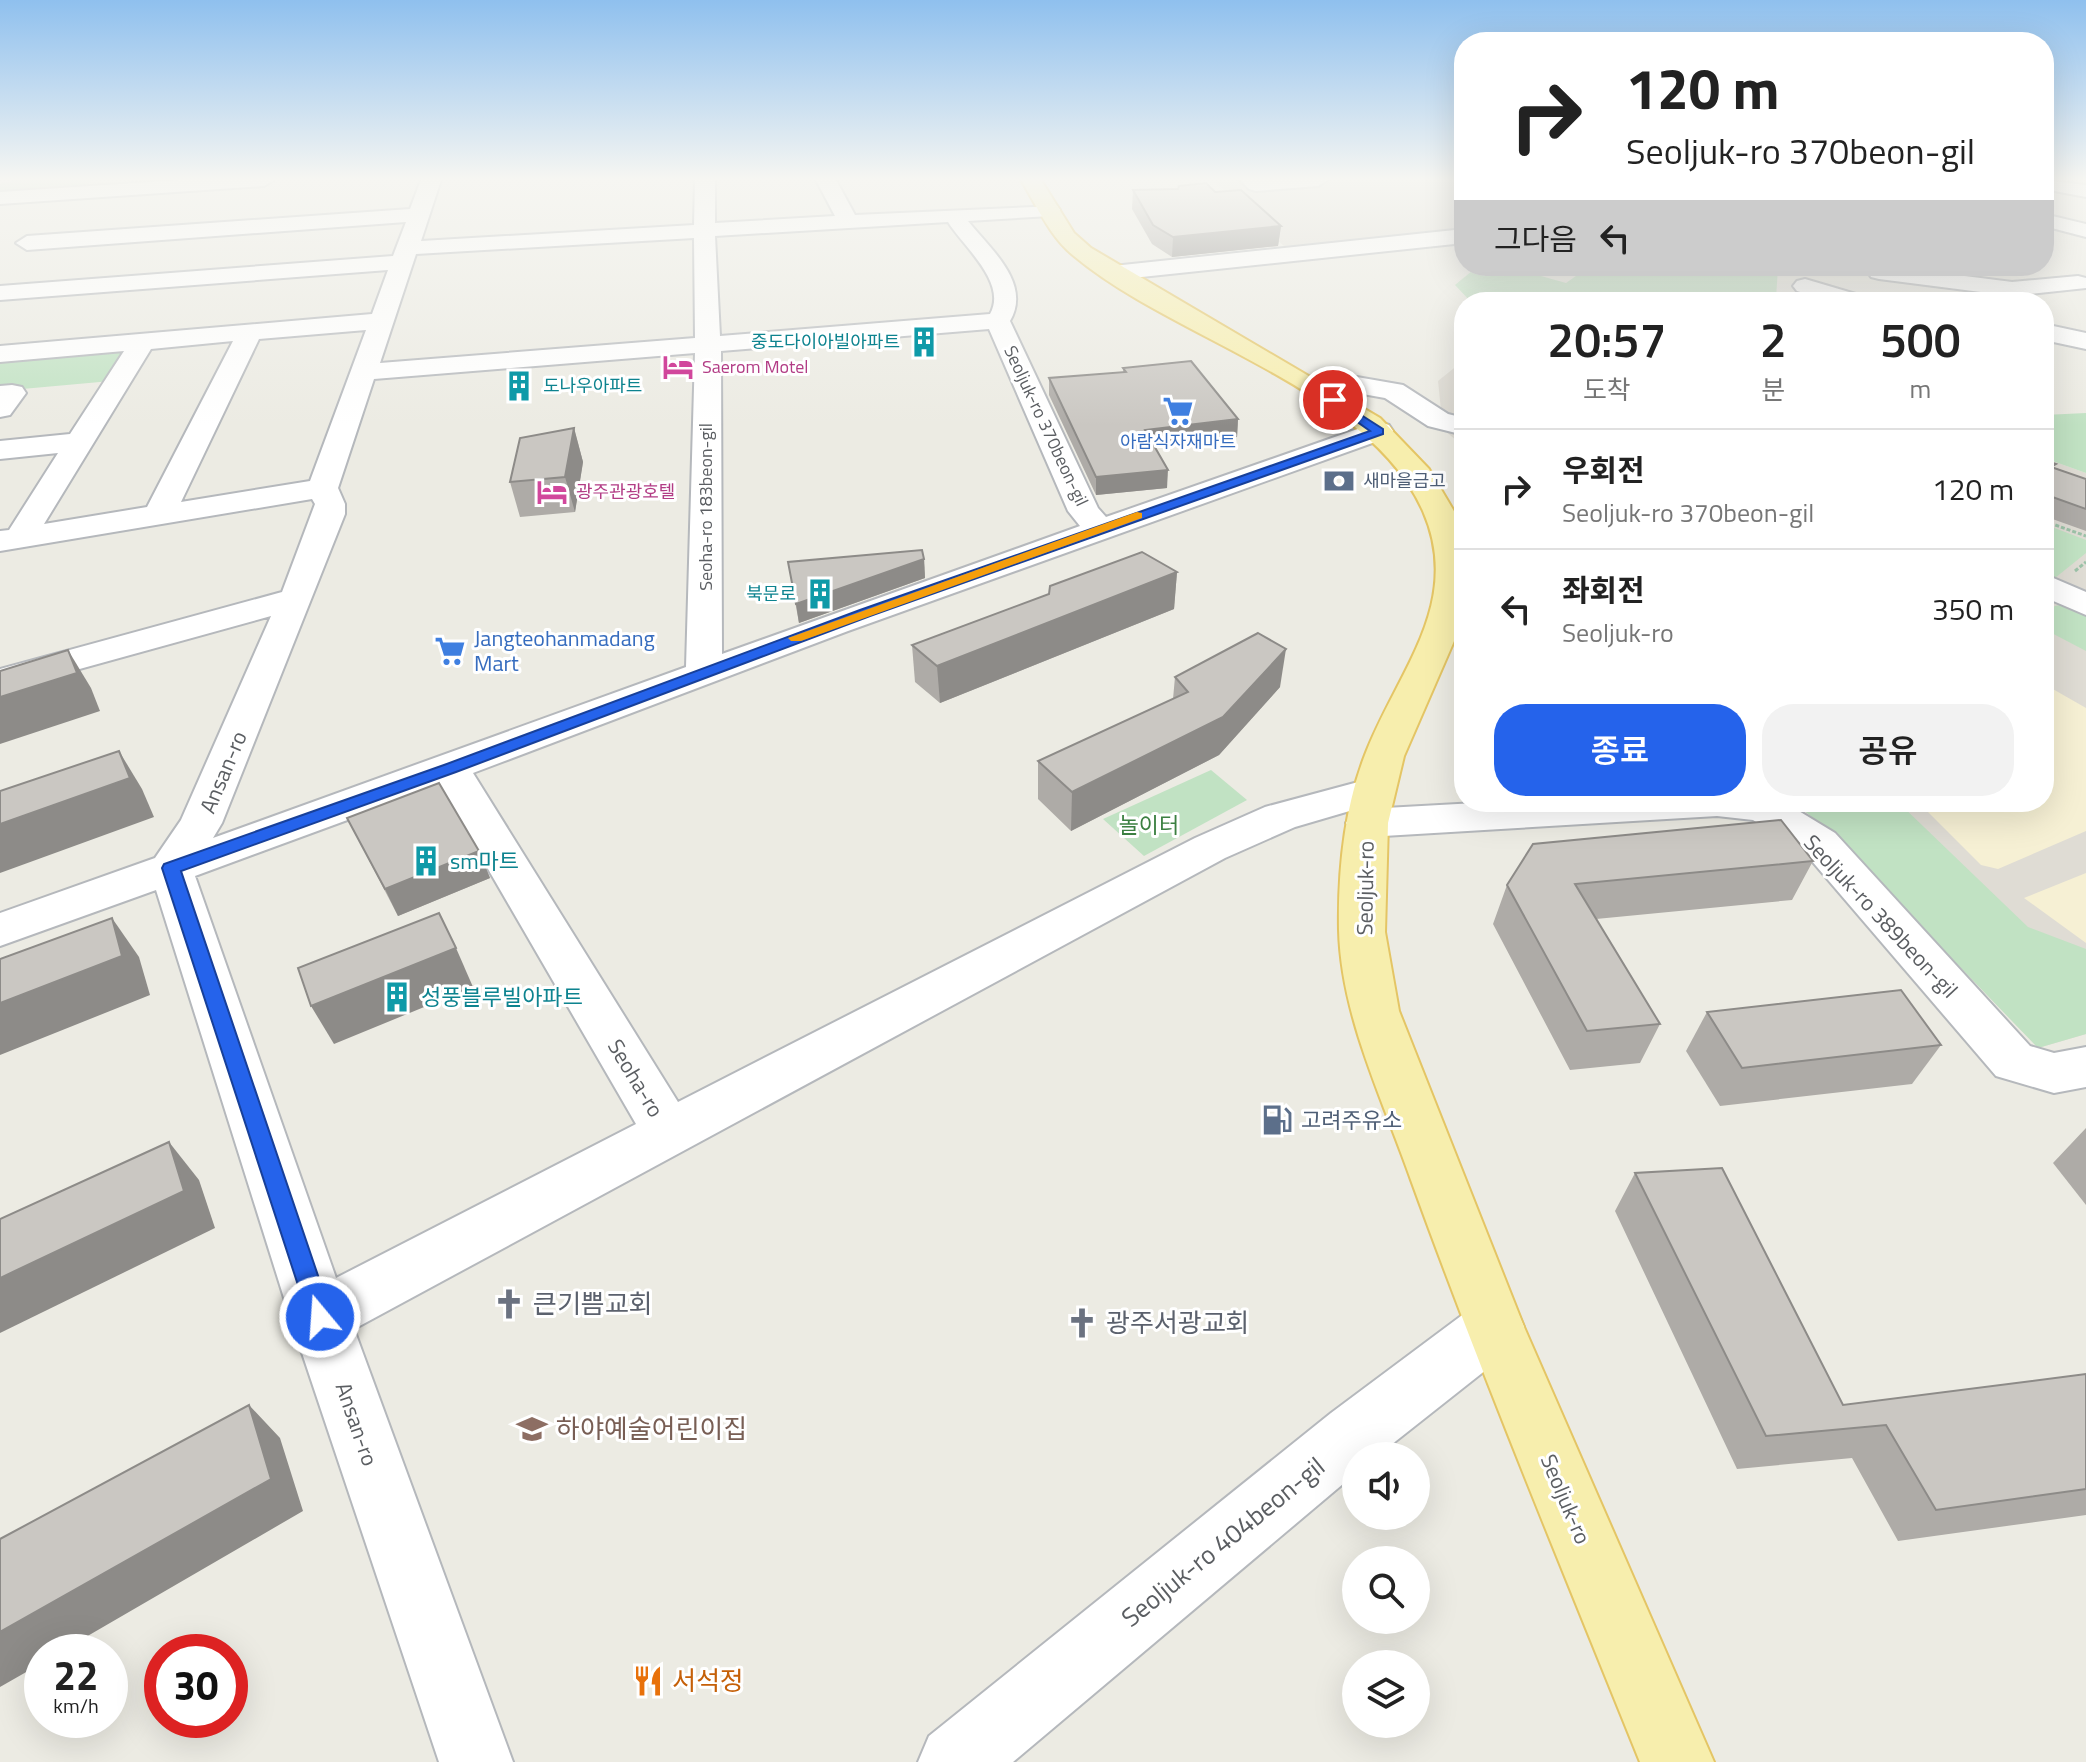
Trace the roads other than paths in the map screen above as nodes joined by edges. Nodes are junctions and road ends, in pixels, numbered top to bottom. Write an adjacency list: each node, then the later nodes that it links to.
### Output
1 (352, 262): 15 (street)
2 (391, 262): 18 (street)
3 (399, 262): 25 (street, Ansan-ro)
4 (704, 262): 22 (street, Seoha-ro 183beon-gil)
5 (989, 262): 16 (street)
6 (1098, 262): 8 (main road, Seoljuk-ro)
7 (1196, 262): 8 (street)
8 (1113, 273): 26 (main road, Seoljuk-ro)
9 (1886, 276): 14 (street)
10 (1923, 276): 11 (street)
11 (2078, 283)
12 (1805, 286): 13 (street)
13 (1825, 292)
14 (1910, 292)
15 (0, 293)
16 (998, 321): 22 (street); 35 (street, Seoljuk-ro 370beon-gil)
17 (86, 327): 23 (street)
18 (250, 332): 21 (street); 34 (street)
19 (2054, 334): 20 (street)
20 (2086, 341)
21 (142, 342): 23 (street); 31 (street)
22 (708, 343): 25 (street); 42 (street, Seoha-ro 183beon-gil)
23 (70, 348): 24 (street)
24 (0, 354)
25 (366, 372): 33 (street, Ansan-ro)
26 (1318, 391): 29 (street); 30 (main road, Seoljuk-ro)
27 (0, 394): 28 (street)
28 (0, 409)
29 (1454, 424)
30 (1379, 431): 35 (street, Seoljuk-ro 370beon-gil); 37 (main road, Seoljuk-ro)
31 (84, 438): 32 (street); 36 (street)
32 (0, 450)
33 (323, 488): 34 (street); 40 (street, Ansan-ro)
34 (159, 515): 36 (street)
35 (1099, 529): 42 (street, Seoljuk-ro 370beon-gil)
36 (10, 540)
37 (1454, 558)
38 (2054, 589): 41 (street)
39 (1454, 596): 46 (main road, Seoljuk-ro)
40 (296, 599): 43 (street); 48 (street, Ansan-ro)
41 (2086, 605)
42 (704, 672): 44 (street, Seoljuk-ro 370beon-gil)
43 (0, 680)
44 (450, 768): 48 (street, Seoljuk-ro 370beon-gil); 51 (street, Seoha-ro)
45 (1454, 806): 46 (street, Seoljuk-ro 389beon-gil)
46 (1370, 807): 51 (street, Seoljuk-ro 389beon-gil); 53 (main road, Seoljuk-ro)
47 (1770, 812): 50 (street, Seoljuk-ro 389beon-gil)
48 (171, 868): 49 (street, Seoljuk-ro 370beon-gil); 52 (street, Ansan-ro)
49 (0, 930)
50 (2086, 1067)
51 (668, 1132): 52 (street, Seoha-ro)
52 (320, 1317): 54 (street, Ansan-ro)
53 (1494, 1327): 55 (street, Seoljuk-ro 404beon-gil); 56 (main road, Seoljuk-ro)
54 (476, 1762)
55 (955, 1762)
56 (1677, 1762)

